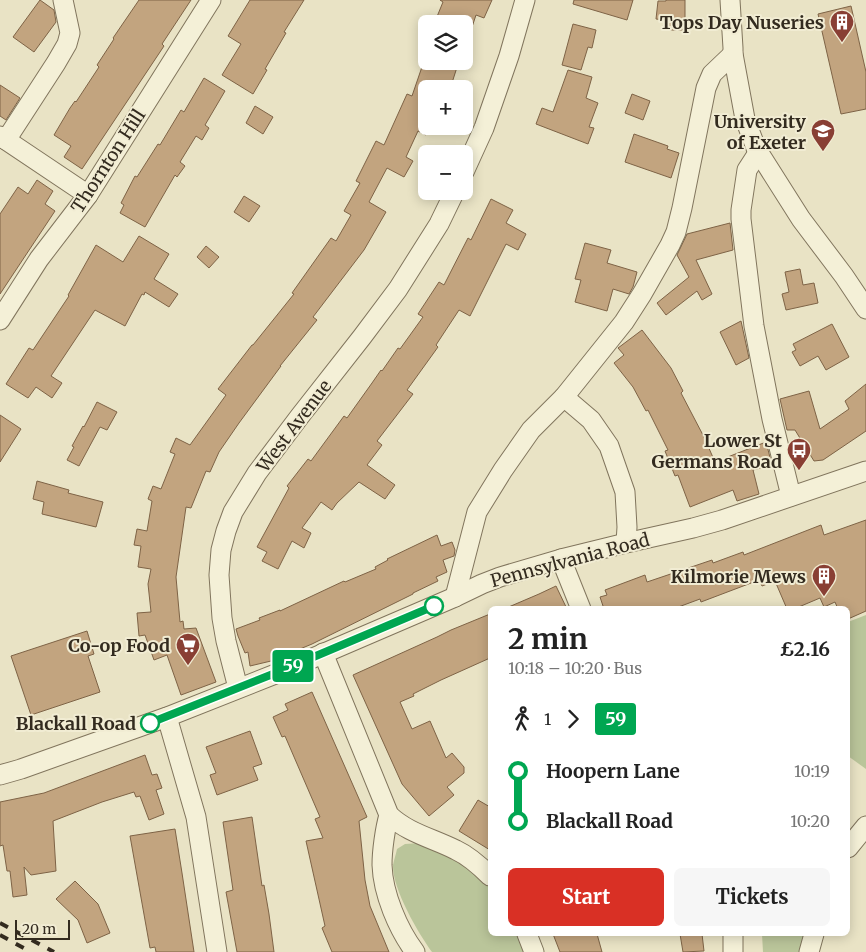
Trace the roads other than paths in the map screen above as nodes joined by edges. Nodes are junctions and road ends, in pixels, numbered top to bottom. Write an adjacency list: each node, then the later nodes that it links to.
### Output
1 (63, 0): 6 (street)
2 (211, 0): 9 (street, Thornton Hill)
3 (525, 0): 7 (street)
4 (730, 0): 5 (street)
5 (733, 54): 8 (street); 13 (street)
6 (3, 138): 9 (street)
7 (473, 152)
8 (758, 153): 11 (street); 15 (street)
9 (88, 195): 12 (street, Thornton Hill)
10 (450, 200): 21 (street, West Avenue)
11 (866, 309)
12 (0, 320)
13 (564, 397): 16 (street); 18 (street)
14 (866, 471): 15 (street, Pennsylvania Road)
15 (792, 496): 16 (street, Pennsylvania Road)
16 (626, 543): 17 (street, Pennsylvania Road)
17 (561, 559): 18 (street, Pennsylvania Road); 19 (street)
18 (455, 597): 20 (street, Pennsylvania Road)
19 (580, 606)
20 (323, 653): 21 (street, Pennsylvania Road); 24 (street)
21 (238, 688): 22 (street, Pennsylvania Road)
22 (167, 717): 23 (street, Pennsylvania Road); 31 (street)
23 (0, 776)
24 (389, 815): 27 (street); 32 (street)
25 (866, 826): 26 (street)
26 (850, 846)
27 (488, 874)
28 (528, 936): 33 (street)
29 (733, 936): 34 (street)
30 (813, 936): 35 (street)
31 (217, 952)
32 (415, 952)
33 (534, 952)
34 (733, 952)
35 (809, 952)

